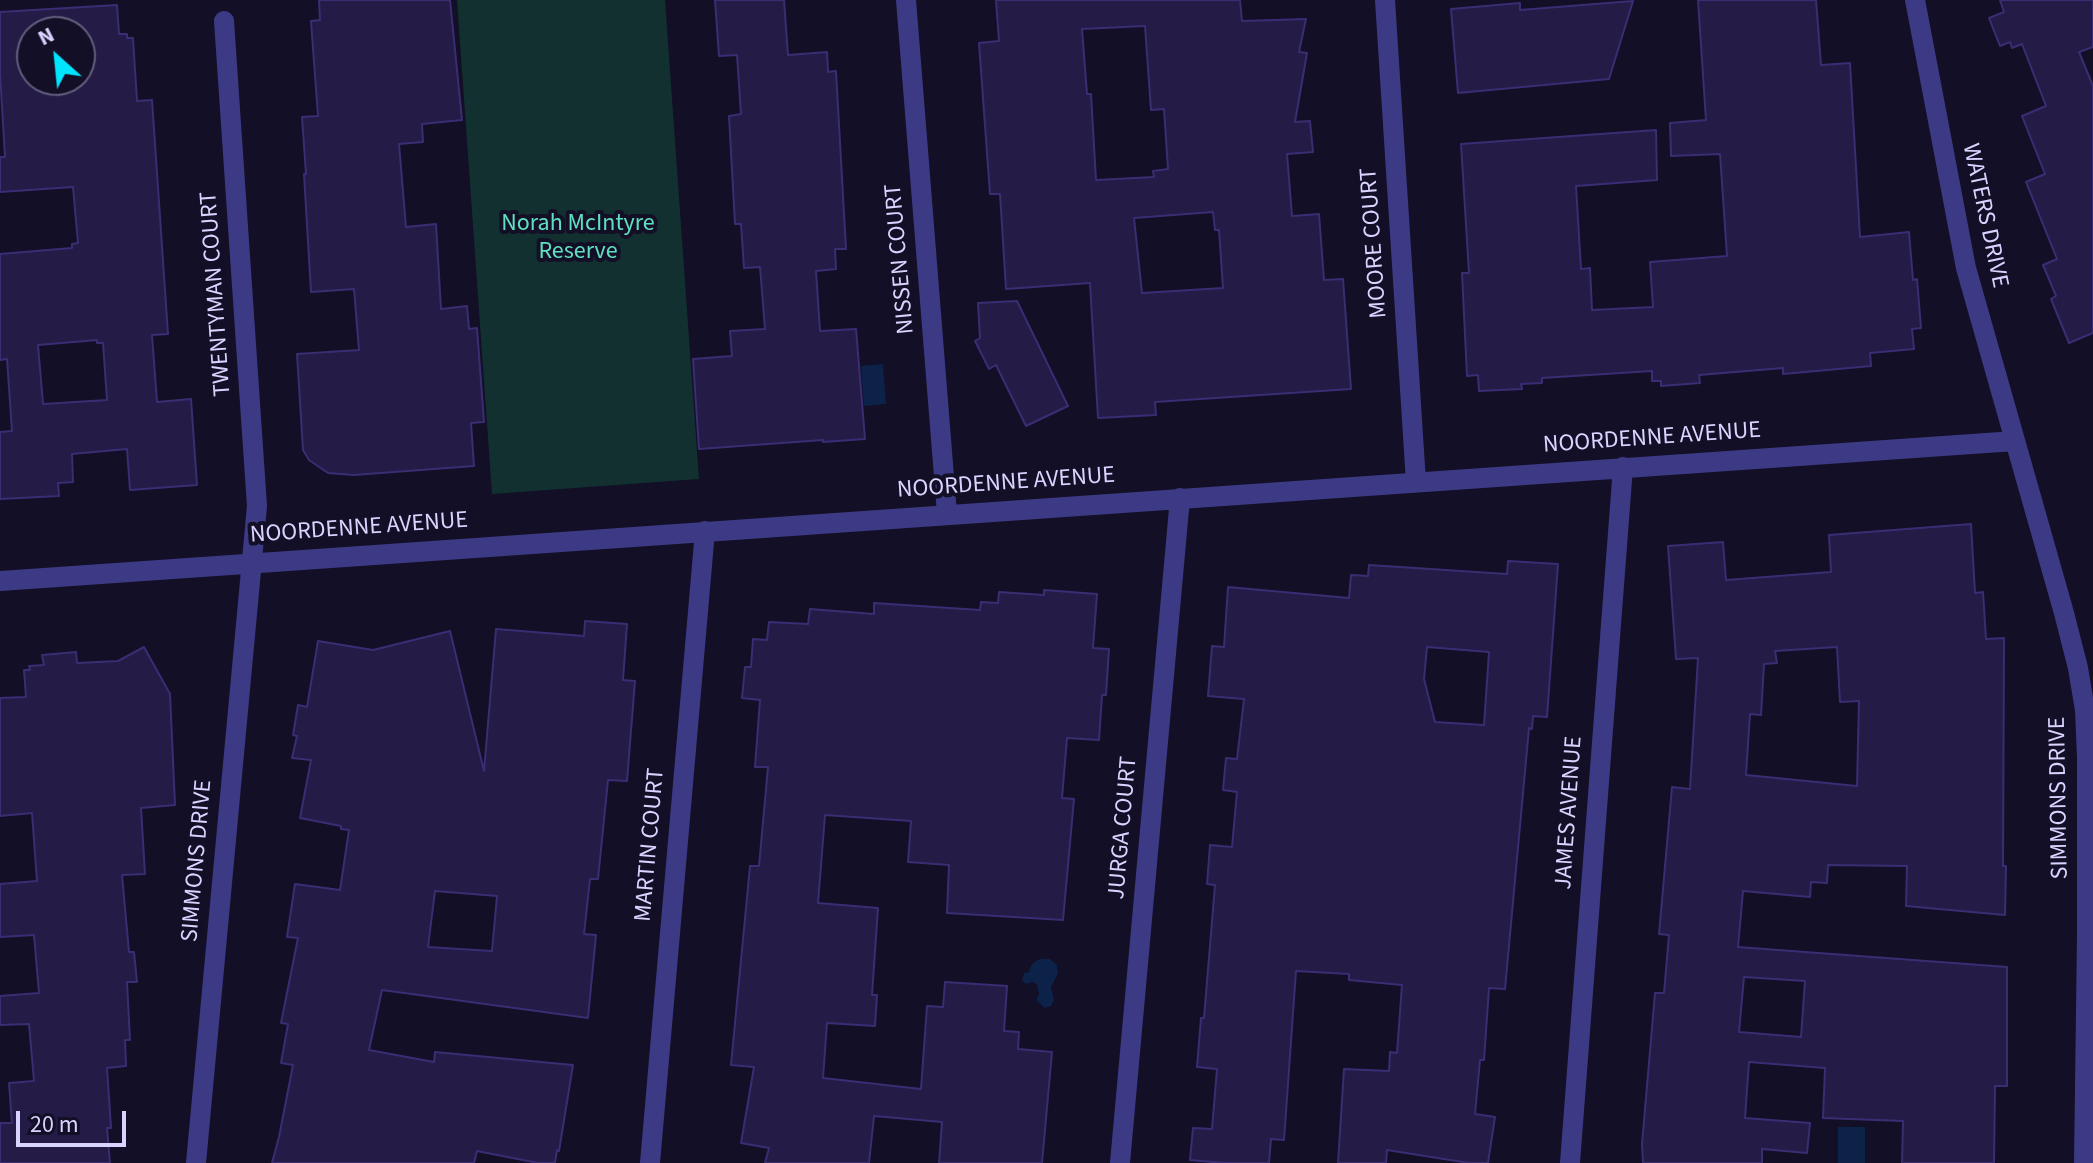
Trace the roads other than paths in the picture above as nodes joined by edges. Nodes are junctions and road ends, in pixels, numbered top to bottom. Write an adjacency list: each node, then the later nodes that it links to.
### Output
1 (906, 0): 9 (street, NISSEN COURT)
2 (1385, 0): 7 (street, MOORE COURT)
3 (1915, 0): 5 (street, WATERS DRIVE)
4 (224, 21): 11 (street, TWENTYMAN COURT)
5 (2015, 441): 6 (street, NOORDENNE AVENUE); 17 (street, SIMMONS DRIVE)
6 (1623, 467): 7 (street, NOORDENNE AVENUE); 16 (street, JAMES AVENUE)
7 (1416, 482): 8 (street, NOORDENNE AVENUE)
8 (1180, 498): 9 (street, NOORDENNE AVENUE); 15 (street, JURGA COURT)
9 (947, 514): 10 (street, NOORDENNE AVENUE)
10 (705, 531): 11 (street, NOORDENNE AVENUE); 14 (street, MARTIN COURT)
11 (252, 563): 12 (street, NOORDENNE AVENUE); 13 (street, SIMMONS DRIVE)
12 (0, 581)
13 (196, 1163)
14 (650, 1163)
15 (1120, 1163)
16 (1570, 1163)
17 (2084, 1163)

